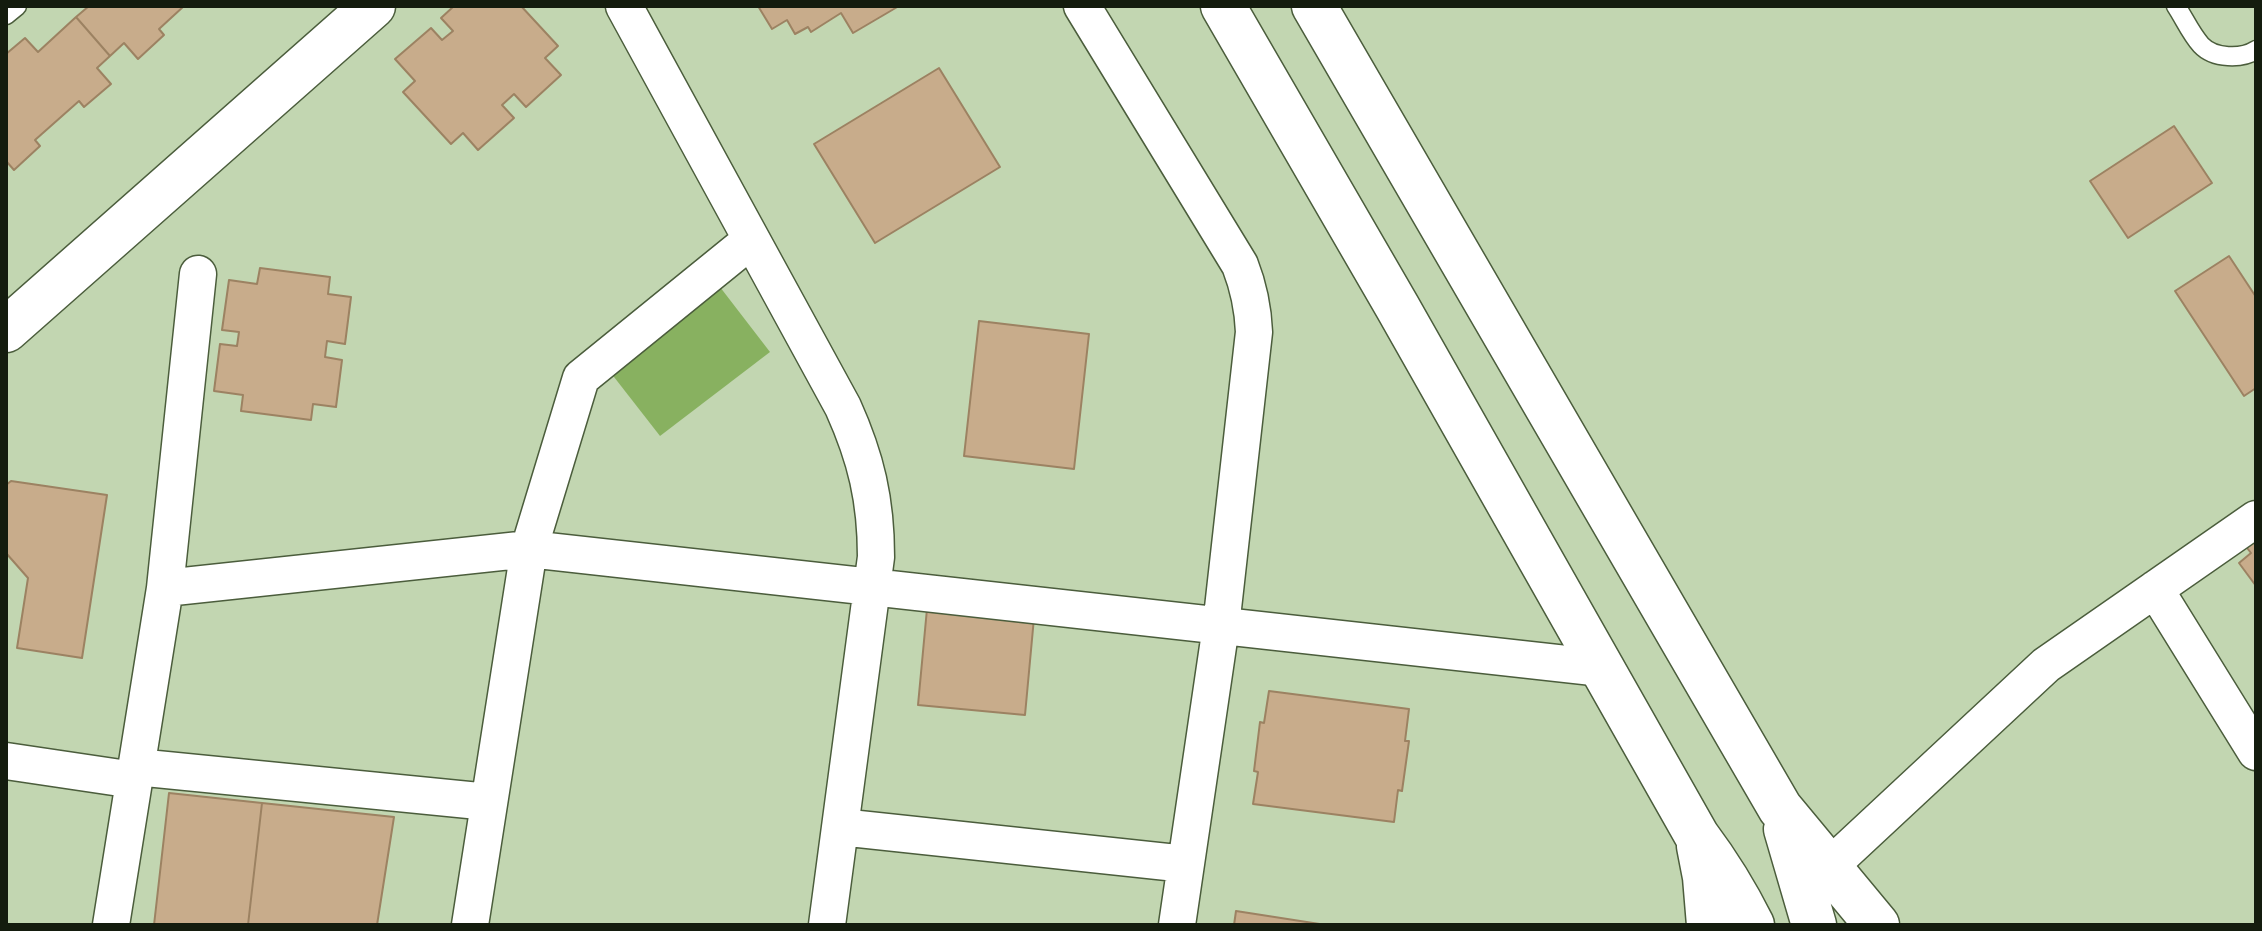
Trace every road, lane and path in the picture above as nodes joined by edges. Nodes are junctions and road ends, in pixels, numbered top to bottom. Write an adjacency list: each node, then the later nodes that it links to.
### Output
1 (17, 6): 8 (lane)
2 (373, 6): 12 (street)
3 (624, 6): 10 (street)
4 (1082, 6): 18 (street)
5 (1223, 6): 19 (street)
6 (1314, 6): 24 (street)
7 (2176, 6): 9 (lane)
8 (6, 15)
9 (2256, 50)
10 (751, 240): 14 (street); 15 (street)
11 (198, 274): 16 (street)
12 (6, 330)
13 (2256, 519): 17 (street)
14 (529, 549): 15 (street); 16 (street); 23 (street)
15 (872, 587): 18 (street); 25 (street)
16 (165, 588): 22 (street)
17 (2155, 589): 20 (street); 28 (street)
18 (1221, 626): 19 (street); 27 (street)
19 (1602, 668): 26 (street)
20 (2256, 752)
21 (6, 761): 22 (street)
22 (135, 774): 23 (street); 29 (street)
23 (489, 802): 30 (street)
24 (1780, 808): 28 (street); 35 (street)
25 (840, 827): 27 (street); 31 (street)
26 (1697, 836): 33 (street); 34 (street)
27 (1186, 864): 32 (street)
28 (1829, 867): 36 (street)
29 (111, 925)
30 (470, 925)
31 (827, 925)
32 (1177, 925)
33 (1709, 925)
34 (1752, 925)
35 (1814, 925)
36 (1877, 925)

